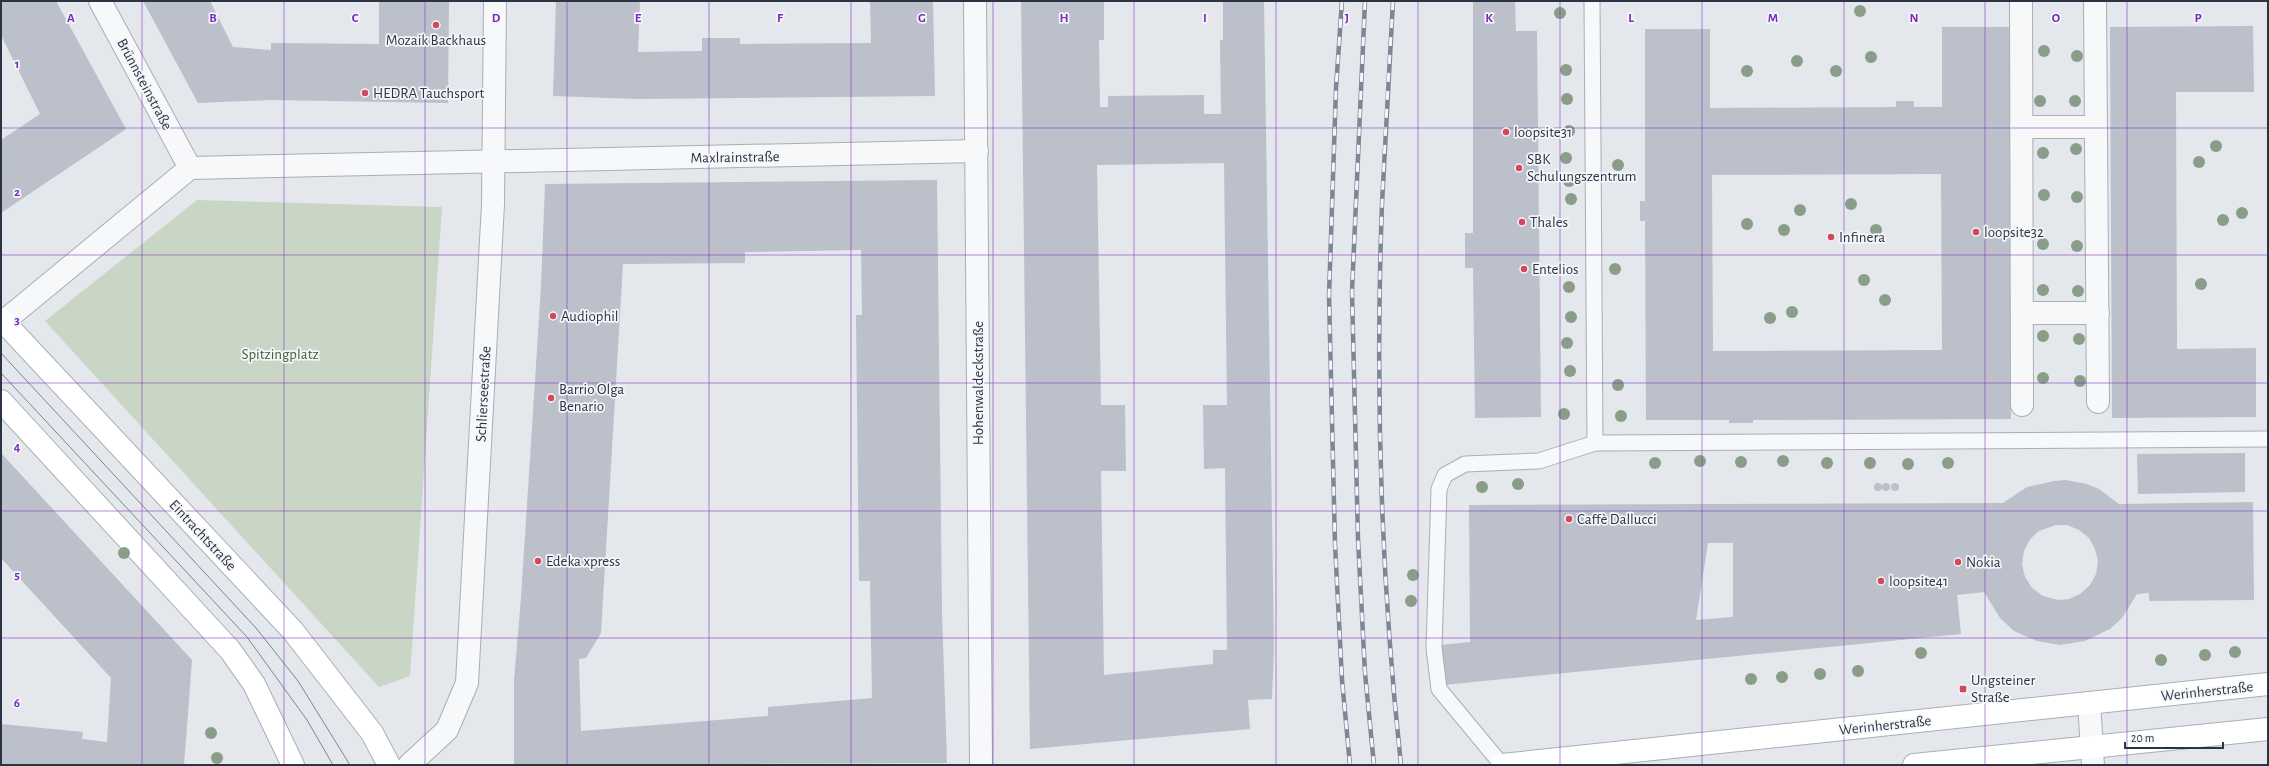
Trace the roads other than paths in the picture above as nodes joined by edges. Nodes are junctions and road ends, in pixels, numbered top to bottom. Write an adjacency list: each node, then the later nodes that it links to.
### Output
1 (100, 1): 11 (street, Brünnsteinstraße)
2 (495, 1): 10 (street, Schlierseestraße)
3 (975, 1): 9 (street, Hohenwaldeckstraße)
4 (1592, 1): 19 (lane)
5 (2021, 1): 7 (street)
6 (2095, 1): 8 (street)
7 (2021, 127): 8 (street); 12 (street)
8 (2096, 127): 13 (street)
9 (977, 151): 10 (street, Maxlrainstraße); 27 (street, Hohenwaldeckstraße)
10 (494, 162): 11 (street); 26 (street, Schlierseestraße)
11 (190, 168): 14 (street)
12 (2022, 313): 13 (street); 17 (street)
13 (2098, 313): 16 (street)
14 (2, 321): 25 (main road, Eintrachtstraße)
15 (1, 401): 24 (main road)
16 (2098, 402)
17 (2022, 405)
18 (2268, 439): 19 (lane)
19 (1595, 443): 28 (lane)
20 (2268, 684): 21 (main road, Werinherstraße)
21 (2089, 703): 23 (street); 28 (main road, Werinherstraße)
22 (2268, 729): 23 (main road)
23 (2093, 756): 29 (main road)
24 (293, 765)
25 (389, 765)
26 (409, 765)
27 (981, 765)
28 (1502, 765)
29 (1914, 765)

